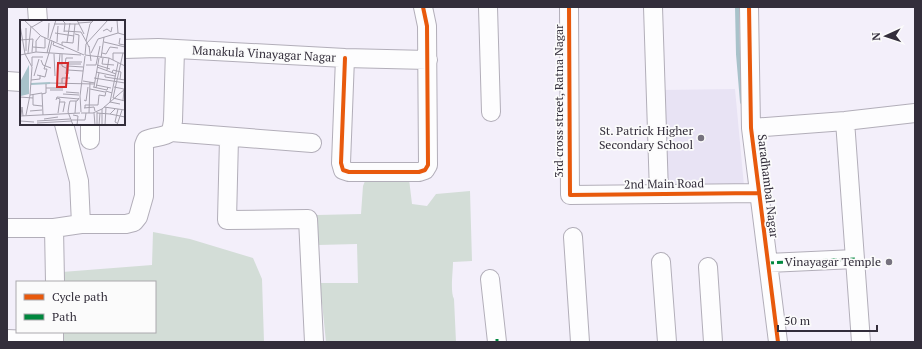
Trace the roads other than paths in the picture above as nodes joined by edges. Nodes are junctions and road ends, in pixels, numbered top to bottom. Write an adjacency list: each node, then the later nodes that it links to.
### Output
1 (37, 7): 7 (street)
2 (423, 7): 11 (street)
3 (488, 7): 14 (street)
4 (569, 7): 24 (street, 3rd cross street, Ratna Nagar)
5 (653, 7): 22 (street)
6 (749, 7): 18 (street, Saradhambal Nagar)
7 (38, 20)
8 (125, 49): 9 (street, Manakula Vinayagar Nagar)
9 (175, 49): 10 (street, Manakula Vinayagar Nagar); 19 (street)
10 (345, 58): 11 (street, Manakula Vinayagar Nagar); 11 (street)
11 (428, 60)
12 (7, 82): 13 (street)
13 (20, 82)
14 (491, 112)
15 (915, 113): 16 (street)
16 (845, 121): 18 (street); 29 (street)
17 (64, 125): 25 (street)
18 (751, 128): 23 (street, Saradhambal Nagar)
19 (171, 132): 20 (street); 25 (street)
20 (229, 138): 21 (street); 37 (street)
21 (312, 143)
22 (659, 193): 23 (street, 2nd Main Road); 24 (street, 2nd Main Road)
23 (759, 193): 31 (street, Saradhambal Nagar)
24 (570, 195)
25 (81, 224): 27 (street)
26 (7, 228): 27 (street)
27 (54, 228): 34 (street)
28 (573, 237): 39 (street)
29 (855, 259): 31 (street); 43 (street)
30 (662, 262): 40 (street)
31 (768, 263): 42 (street, Saradhambal Nagar)
32 (708, 268): 41 (street)
33 (490, 279): 38 (street)
34 (54, 281)
35 (54, 333): 36 (street)
36 (7, 339)
37 (314, 342)
38 (497, 342)
39 (580, 342)
40 (667, 342)
41 (713, 342)
42 (778, 342)
43 (861, 342)

